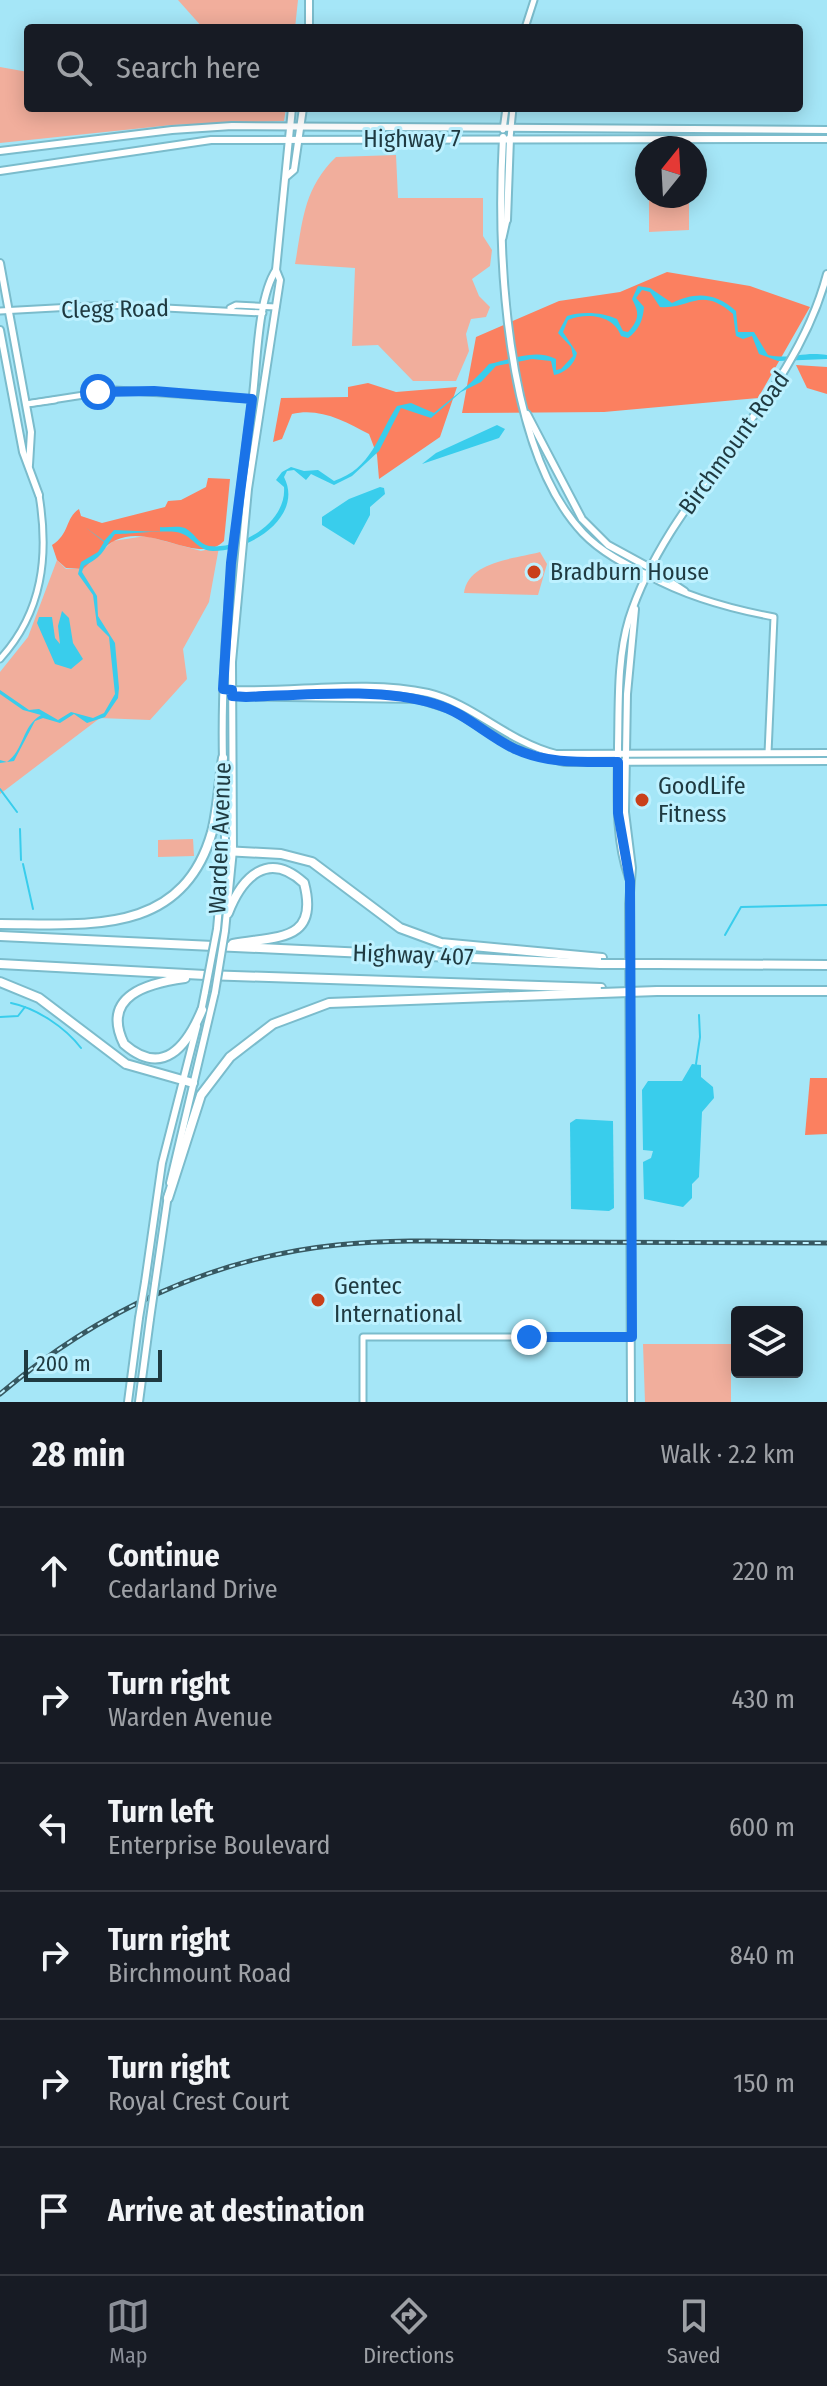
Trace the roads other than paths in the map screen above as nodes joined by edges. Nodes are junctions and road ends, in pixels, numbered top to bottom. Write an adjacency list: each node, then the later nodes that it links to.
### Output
1 (534, 0): 4 (street)
2 (311, 1): 3 (main road)
3 (309, 24)
4 (526, 24)
5 (291, 112): 9 (main road, Warden Avenue)
6 (302, 112): 10 (main road, Warden Avenue)
7 (506, 112): 12 (street)
8 (512, 112): 12 (street)
9 (289, 126): 10 (main road, Highway 7); 13 (main road, Warden Avenue); 16 (main road, Highway 7)
10 (300, 127): 12 (main road, Highway 7); 14 (main road, Warden Avenue)
11 (827, 130): 12 (main road, Highway 7)
12 (506, 134): 14 (main road, Highway 7); 15 (main road, Highway 7); 19 (main road); 20 (main road)
13 (287, 138): 14 (main road, Highway 7); 17 (main road, Highway 7); 18 (main road, Warden Avenue)
14 (299, 139): 18 (main road, Warden Avenue)
15 (827, 139)
16 (0, 151)
17 (0, 171)
18 (287, 176): 22 (main road, Warden Avenue)
19 (507, 220): 20 (street)
20 (503, 238): 35 (main road)
21 (0, 263): 25 (main road)
22 (276, 270): 24 (main road, Warden Avenue); 26 (main road, Warden Avenue)
23 (827, 274): 35 (main road, Birchmount Road)
24 (264, 310): 25 (street, Clegg Road); 26 (street, Clegg Road); 28 (main road, Warden Avenue)
25 (4, 311): 29 (main road)
26 (275, 311): 38 (main road, Warden Avenue)
27 (0, 330): 30 (main road)
28 (252, 399): 29 (street); 37 (main road, Warden Avenue)
29 (26, 404): 30 (main road); 31 (main road)
30 (15, 405): 32 (main road)
31 (31, 439): 32 (main road); 33 (main road)
32 (21, 442): 33 (main road)
33 (29, 465): 34 (main road)
34 (39, 495): 36 (street)
35 (650, 572): 39 (street); 42 (main road, Birchmount Road)
36 (0, 659)
37 (223, 693): 38 (main road); 41 (main road, Warden Avenue)
38 (232, 693): 42 (main road); 44 (main road, Warden Avenue)
39 (768, 753): 40 (main road); 42 (main road)
40 (827, 753)
41 (223, 758): 44 (main road, Warden Avenue); 46 (highway)
42 (622, 758): 43 (main road); 61 (main road, Birchmount Road)
43 (827, 761)
44 (229, 850): 45 (main road, Warden Avenue); 47 (main road, Warden Avenue); 50 (highway)
45 (228, 913): 47 (main road, Warden Avenue); 49 (highway)
46 (0, 924)
47 (221, 930): 57 (main road, Warden Avenue, bridge); 59 (main road, Warden Avenue, bridge)
48 (0, 936): 49 (highway, Highway 407)
49 (219, 947): 50 (highway, Highway 407)
50 (601, 961): 52 (highway, Highway 407, bridge)
51 (0, 964): 53 (highway, Highway 407)
52 (827, 965)
53 (205, 975): 55 (highway, Highway 407); 57 (highway)
54 (0, 982): 58 (highway)
55 (601, 990): 56 (highway, Highway 407, bridge); 60 (highway)
56 (827, 991)
57 (202, 1010): 58 (main road, Warden Avenue)
58 (181, 1081): 59 (highway); 62 (main road, Warden Avenue, bridge)
59 (193, 1083): 60 (main road, Warden Avenue)
60 (168, 1198): 63 (main road, Warden Avenue, bridge)
61 (632, 1337): 64 (street); 65 (main road, Birchmount Road)
62 (128, 1402)
63 (139, 1402)
64 (363, 1402)
65 (631, 1402)

